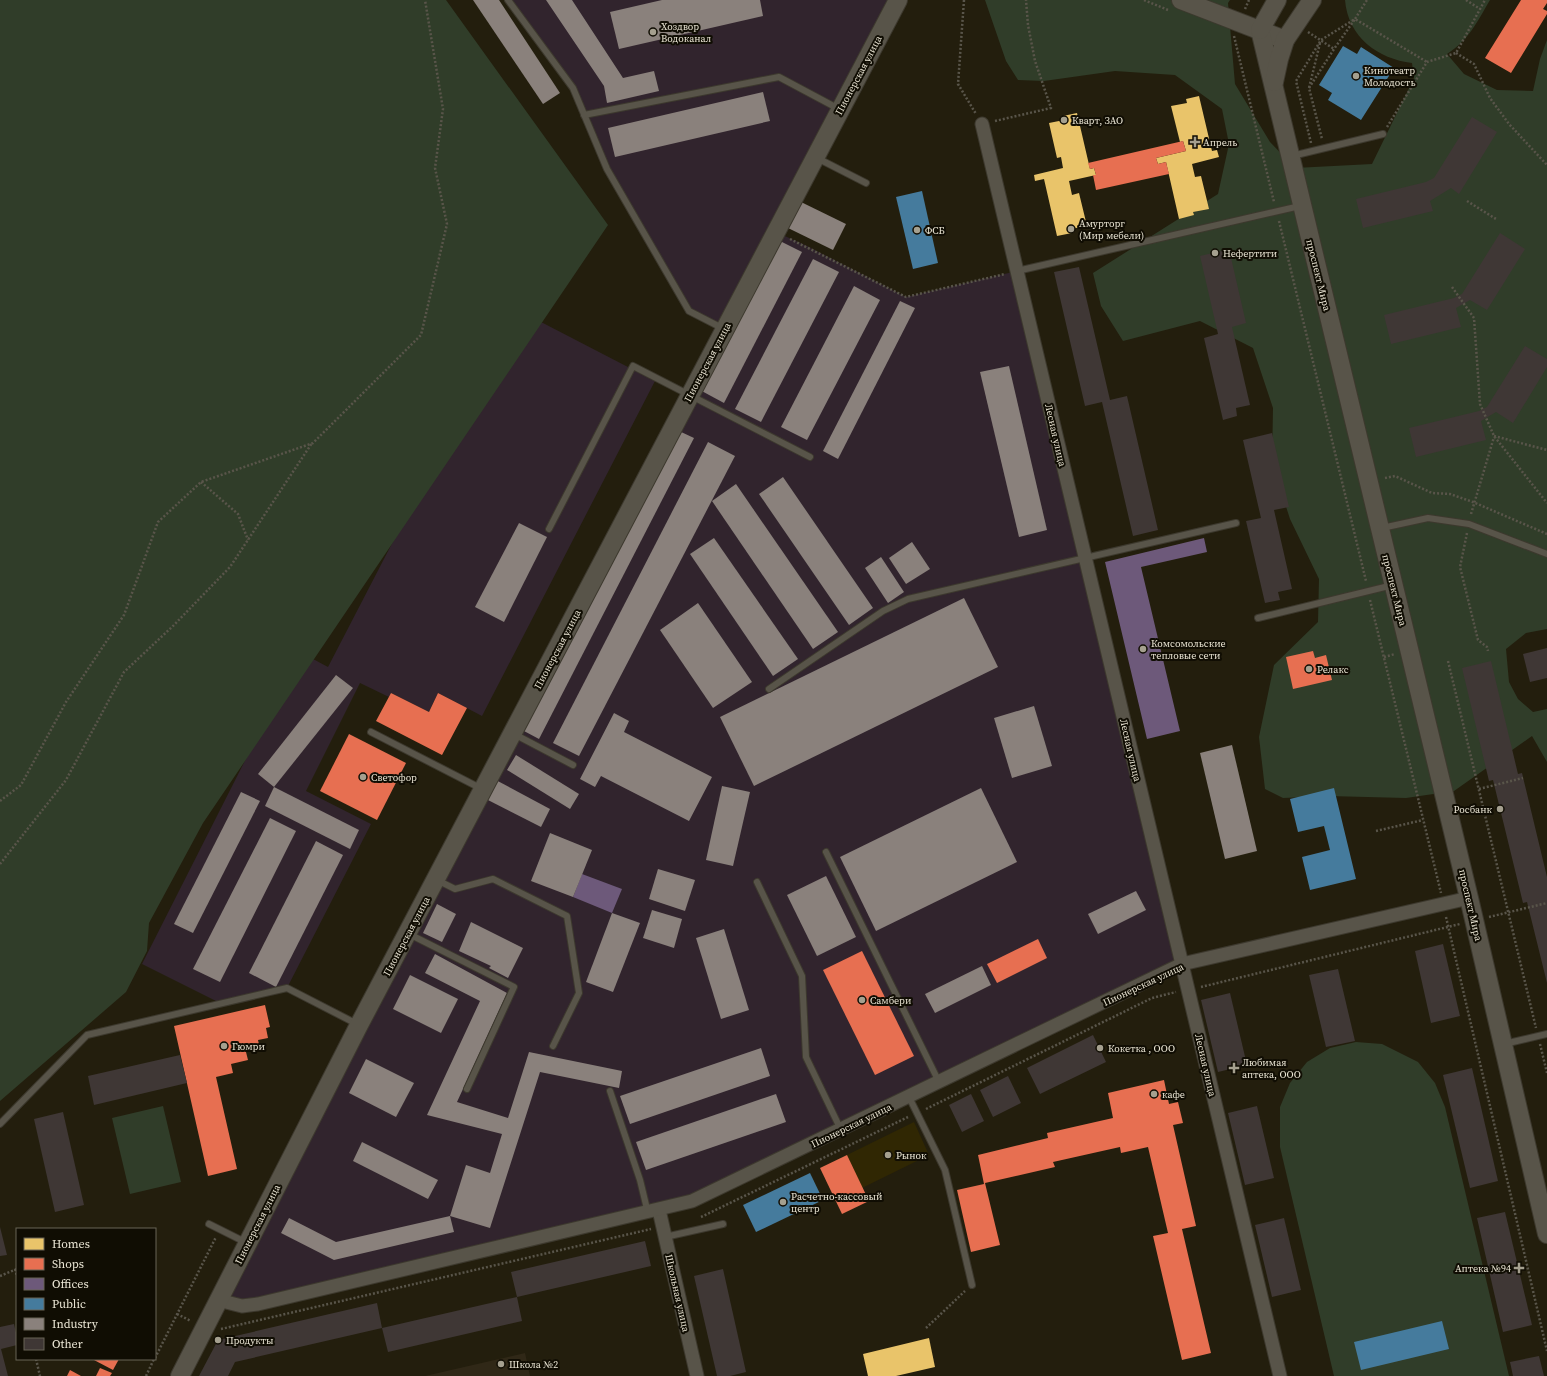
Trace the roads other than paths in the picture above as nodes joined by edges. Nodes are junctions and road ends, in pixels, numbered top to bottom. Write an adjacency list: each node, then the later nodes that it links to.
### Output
1 (508, 0): 10 (lane)
2 (898, 0): 9 (street, Пионерская улица)
3 (1181, 0): 6 (street)
4 (1277, 0): 6 (street)
5 (1312, 0): 7 (street)
6 (1260, 30): 7 (street); 8 (street, проспект Мира)
7 (1285, 40): 8 (street)
8 (1273, 85): 13 (street, проспект Мира)
9 (840, 110): 10 (lane); 14 (street, Пионерская улица)
10 (584, 115): 18 (lane)
11 (982, 124): 17 (street, Лесная улица)
12 (1382, 134): 13 (lane)
13 (1299, 154): 16 (street, проспект Мира)
14 (815, 157): 15 (lane); 18 (street, Пионерская улица)
15 (866, 183)
16 (1302, 205): 17 (lane); 23 (street, проспект Мира)
17 (1017, 272): 25 (street, Лесная улица)
18 (725, 329): 19 (street, Пионерская улица)
19 (690, 396): 20 (lane); 22 (lane); 30 (street, Пионерская улица)
20 (810, 457)
21 (1236, 523): 25 (lane)
22 (549, 529)
23 (1380, 529): 24 (lane); 26 (street, проспект Мира)
24 (1547, 554)
25 (1085, 558): 28 (lane); 38 (street, Лесная улица)
26 (1394, 585): 27 (lane); 36 (street, проспект Мира)
27 (1258, 618)
28 (769, 689)
29 (371, 732): 32 (lane)
30 (512, 733): 31 (lane); 32 (street, Пионерская улица)
31 (574, 765)
32 (483, 789): 34 (street, Пионерская улица)
33 (826, 852): 43 (lane)
34 (436, 879): 37 (street, Пионерская улица); 42 (lane)
35 (757, 882): 48 (lane)
36 (1469, 898): 38 (street, Пионерская улица); 41 (street, проспект Мира)
37 (408, 933): 39 (street, Пионерская улица); 44 (lane)
38 (1182, 964): 43 (street, Пионерская улица); 59 (street, Лесная улица)
39 (359, 1025): 47 (lane); 54 (street, Пионерская улица)
40 (1547, 1034): 41 (lane)
41 (1503, 1045): 52 (street, проспект Мира)
42 (553, 1046)
43 (939, 1083): 46 (street, Пионерская улица)
44 (467, 1089)
45 (610, 1091): 49 (lane)
46 (909, 1097): 48 (street, Пионерская улица); 55 (lane)
47 (0, 1124)
48 (842, 1130): 49 (street, Пионерская улица)
49 (653, 1211): 53 (street, Школьная улица); 56 (street, Пионерская улица)
50 (209, 1224): 54 (lane)
51 (723, 1224): 53 (lane)
52 (1547, 1234)
53 (665, 1237): 58 (street, Школьная улица)
54 (248, 1244): 56 (street, Пионерская улица)
55 (972, 1285)
56 (218, 1300): 57 (street, Пионерская улица)
57 (180, 1376)
58 (697, 1376)
59 (1280, 1376)

